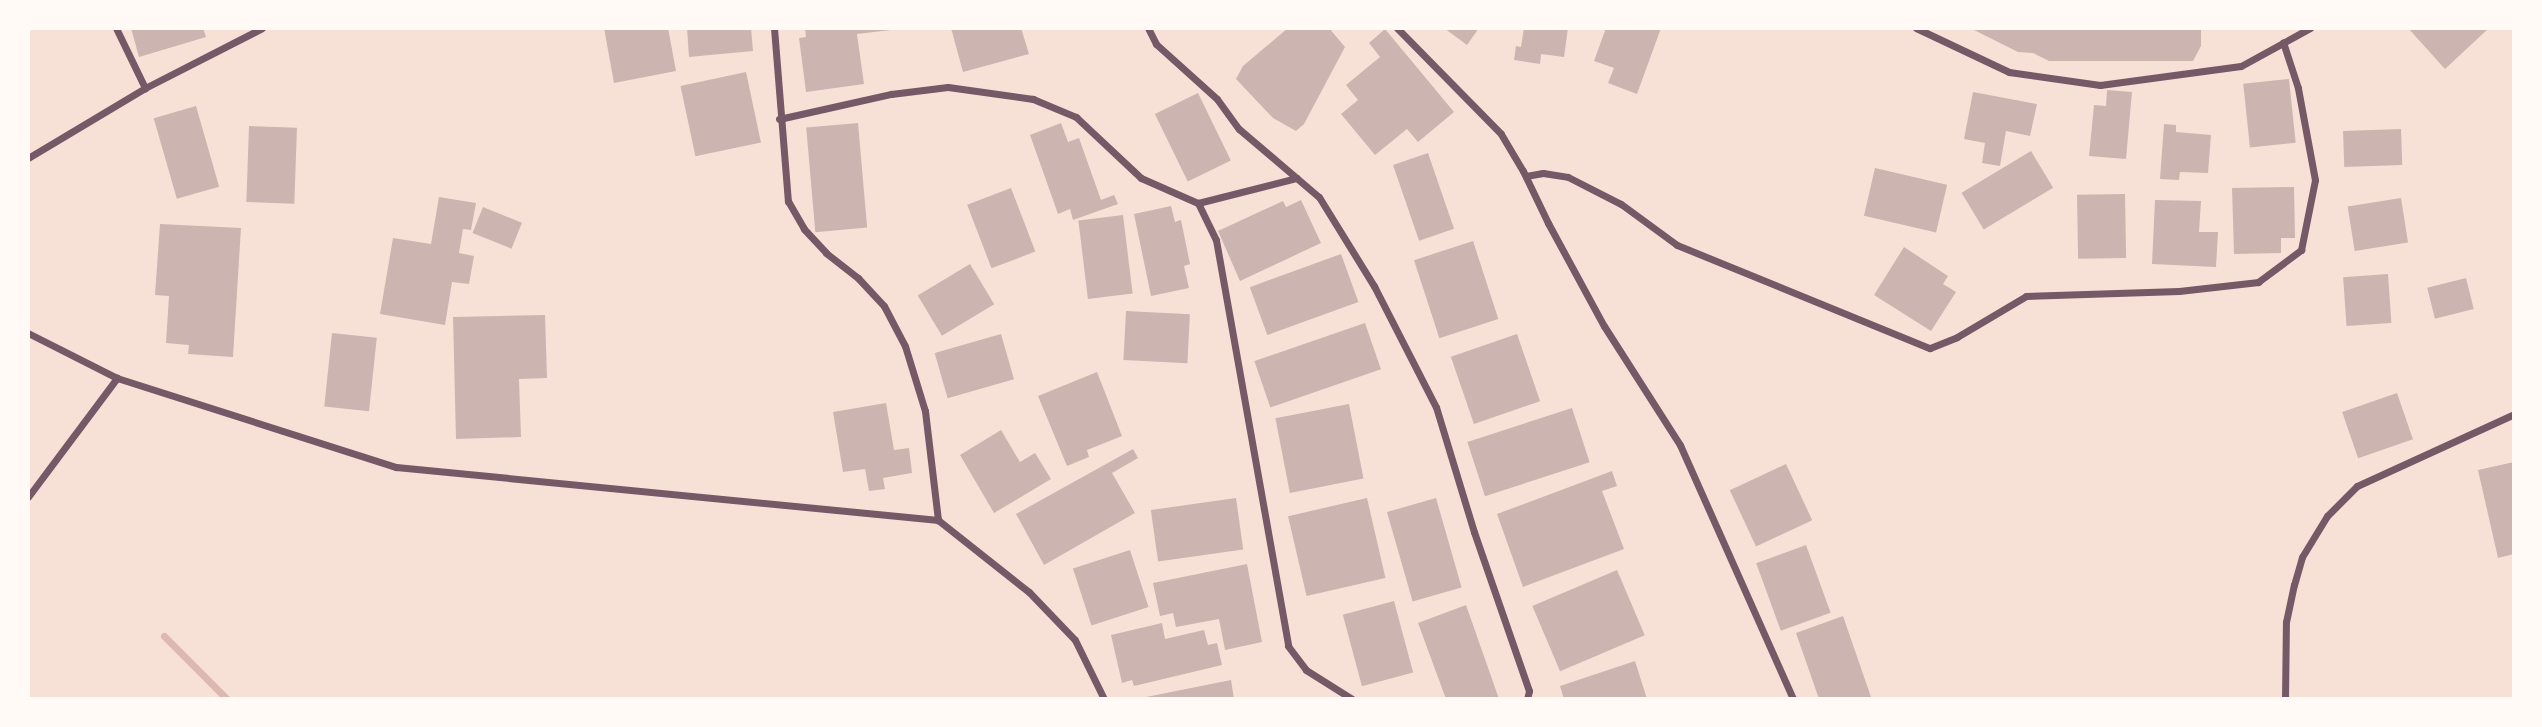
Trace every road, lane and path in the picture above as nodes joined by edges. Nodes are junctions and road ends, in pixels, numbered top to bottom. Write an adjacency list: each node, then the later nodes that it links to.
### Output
1 (116, 28): 9 (street)
2 (262, 28): 9 (street)
3 (774, 28): 10 (street)
4 (1148, 28): 13 (street)
5 (1397, 28): 12 (street)
6 (1916, 28): 8 (street)
7 (2310, 28): 8 (street)
8 (2284, 42): 12 (street)
9 (145, 88): 11 (street)
10 (779, 120): 14 (street); 19 (street)
11 (28, 158)
12 (1526, 176): 23 (street)
13 (1297, 178): 14 (street); 22 (street)
14 (1198, 203): 21 (street)
15 (28, 333): 16 (street)
16 (117, 378): 18 (street); 19 (street)
17 (2514, 414): 24 (street)
18 (28, 497)
19 (938, 520): 20 (street)
20 (1104, 699)
21 (1352, 699)
22 (1527, 699)
23 (1793, 699)
24 (2285, 699)

